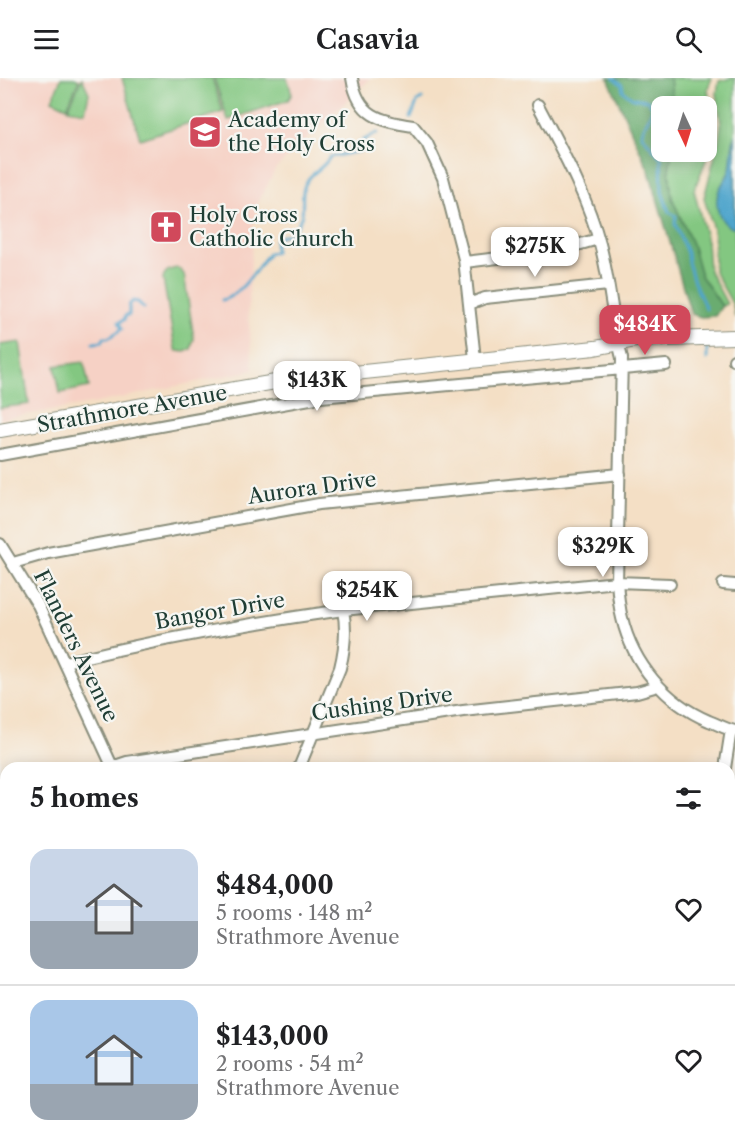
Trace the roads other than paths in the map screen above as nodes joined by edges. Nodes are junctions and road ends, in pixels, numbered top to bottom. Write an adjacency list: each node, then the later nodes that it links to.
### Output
1 (352, 78): 4 (street)
2 (538, 105): 3 (street)
3 (598, 239): 4 (street); 5 (street)
4 (465, 262): 6 (street)
5 (608, 285): 6 (street); 8 (street)
6 (469, 304): 9 (street)
7 (735, 337): 8 (main road, Strathmore Avenue)
8 (619, 345): 9 (main road, Strathmore Avenue); 11 (street)
9 (475, 359): 12 (main road, Strathmore Avenue)
10 (666, 365): 11 (street, Strathmore Avenue)
11 (622, 370): 13 (street, Strathmore Avenue); 14 (street)
12 (0, 430)
13 (0, 455)
14 (620, 474): 16 (street, Aurora Drive); 17 (street)
15 (0, 544): 16 (street, Flanders Avenue)
16 (13, 563): 22 (street, Flanders Avenue)
17 (617, 582): 18 (street, Bangor Drive); 21 (street, Bangor Drive); 23 (street)
18 (670, 584)
19 (723, 584): 20 (street)
20 (735, 585)
21 (344, 610): 22 (street, Bangor Drive); 25 (street)
22 (65, 662): 26 (street, Flanders Avenue)
23 (658, 686): 24 (street); 25 (street, Cushing Drive)
24 (733, 730): 29 (street)
25 (315, 733): 27 (street, Cushing Drive); 28 (street)
26 (109, 762)
27 (127, 762)
28 (302, 762)
29 (726, 762)

